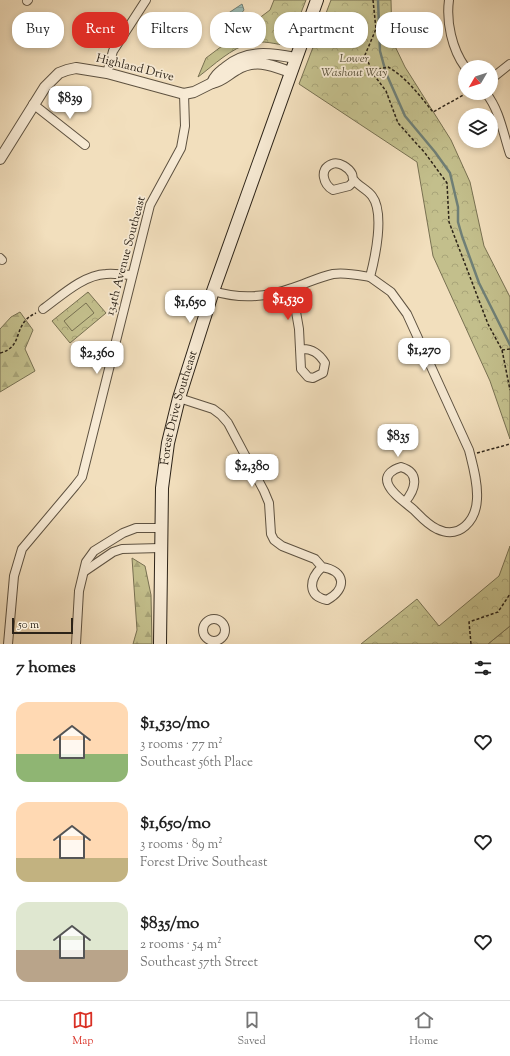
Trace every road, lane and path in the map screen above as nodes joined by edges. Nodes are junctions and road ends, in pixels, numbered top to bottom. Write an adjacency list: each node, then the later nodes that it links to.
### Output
1 (146, 0): 10 (street)
2 (317, 0): 5 (main road, Forest Drive Southeast)
3 (373, 0): 11 (path)
4 (449, 0): 6 (street)
5 (295, 58): 8 (main road, Forest Drive Southeast); 12 (street, Highland Drive)
6 (461, 60)
7 (510, 64): 9 (street)
8 (290, 72): 12 (street, Highland Drive); 24 (main road, Forest Drive Southeast)
9 (498, 73)
10 (106, 74): 13 (street, Highland Drive); 16 (street, Highland Drive)
11 (374, 75): 14 (path); 28 (path)
12 (212, 83): 13 (street, Highland Drive)
13 (184, 94): 21 (street, 134th Avenue Southeast)
14 (458, 98)
15 (491, 100): 18 (street)
16 (34, 104): 17 (street); 19 (street, Highland Drive)
17 (85, 145)
18 (510, 154)
19 (0, 159)
20 (354, 181): 22 (street)
21 (132, 276): 25 (street); 40 (street, 134th Avenue Southeast)
22 (370, 277): 23 (street); 34 (street)
23 (290, 289): 24 (street); 26 (street)
24 (213, 291): 31 (main road, Forest Drive Southeast)
25 (43, 309): 29 (path)
26 (300, 349)
27 (510, 349): 28 (path)
28 (502, 350): 30 (path)
29 (0, 353)
30 (510, 390)
31 (179, 398): 35 (main road, Forest Drive Southeast); 37 (street)
32 (510, 444): 33 (path)
33 (476, 454)
34 (405, 502)
35 (161, 528): 36 (main road, Forest Drive Southeast); 38 (street)
36 (160, 548): 38 (street); 42 (main road, Forest Drive Southeast)
37 (322, 567)
38 (85, 570): 41 (street)
39 (510, 594): 43 (path)
40 (8, 644)
41 (76, 644)
42 (160, 644)
43 (471, 644)

